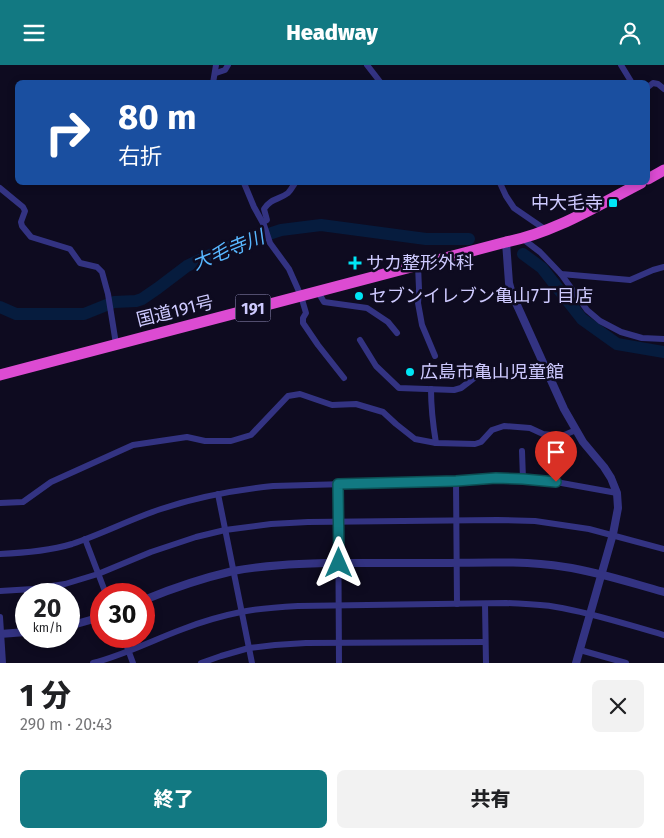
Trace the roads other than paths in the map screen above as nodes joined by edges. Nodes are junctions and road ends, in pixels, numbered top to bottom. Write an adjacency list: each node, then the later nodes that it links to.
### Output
1 (216, 65): 5 (street)
2 (228, 65): 5 (street)
3 (367, 65): 7 (street)
4 (622, 65): 8 (street)
5 (216, 73): 6 (street)
6 (214, 80)
7 (376, 80)
8 (630, 80)
9 (650, 85): 10 (street)
10 (664, 89)
11 (664, 171): 12 (highway)
12 (650, 178)
13 (245, 185): 18 (street)
14 (293, 185): 18 (street)
15 (501, 185): 19 (street)
16 (637, 185): 19 (highway, 国道191号 / 191)
17 (0, 188): 30 (street)
18 (263, 223): 26 (street)
19 (546, 230): 20 (highway, 国道191号 / 191)
20 (523, 239): 21 (highway, 国道191号 / 191); 24 (street)
21 (506, 242): 22 (highway, 国道191号 / 191); 36 (street)
22 (418, 265): 25 (highway, 国道191号 / 191); 31 (street)
23 (664, 267): 24 (street)
24 (561, 274): 28 (street)
25 (318, 291): 26 (highway, 国道191号 / 191); 27 (street)
26 (301, 295): 30 (highway, 国道191号 / 191); 34 (street)
27 (397, 333)
28 (664, 339)
29 (360, 340): 35 (street)
30 (116, 344): 32 (highway, 国道191号 / 191)
31 (435, 355)
32 (0, 375)
33 (478, 375): 35 (street)
34 (344, 378)
35 (431, 389): 37 (street)
36 (576, 430): 37 (street); 42 (street)
37 (436, 443): 44 (street)
38 (522, 451): 39 (street)
39 (523, 479): 40 (street); 42 (street)
40 (456, 481): 41 (street); 45 (street)
41 (338, 484): 43 (street); 46 (street)
42 (616, 493): 48 (street)
43 (218, 494): 47 (street); 49 (street)
44 (0, 503)
45 (456, 521): 46 (street); 48 (street); 53 (street)
46 (338, 522): 47 (street); 52 (street)
47 (225, 531): 54 (street); 55 (street)
48 (613, 534): 50 (street); 56 (street)
49 (85, 539): 51 (street); 55 (street)
50 (664, 549)
51 (0, 554)
52 (339, 563): 53 (street); 54 (street); 63 (street)
53 (456, 563): 56 (street); 62 (street)
54 (234, 571): 60 (street); 64 (street)
55 (98, 574): 57 (street); 58 (street)
56 (602, 575): 59 (street); 65 (street)
57 (102, 583)
58 (0, 591)
59 (664, 592)
60 (155, 595)
61 (485, 603): 62 (street); 65 (street); 70 (street)
62 (457, 604): 63 (street)
63 (339, 605): 64 (street); 71 (street)
64 (242, 612): 73 (street); 75 (street)
65 (590, 614): 69 (street); 74 (street)
66 (0, 617): 68 (street)
67 (15, 633): 68 (street)
68 (0, 634): 76 (street)
69 (664, 635)
70 (485, 641): 71 (street); 82 (street)
71 (339, 643): 73 (street); 81 (street)
72 (128, 648): 75 (street)
73 (249, 649): 79 (street); 80 (street)
74 (580, 650): 83 (street); 84 (street)
75 (129, 651): 77 (street); 78 (street)
76 (3, 663)
77 (93, 663)
78 (133, 663)
79 (201, 663)
80 (252, 663)
81 (339, 663)
82 (486, 663)
83 (576, 663)
84 (626, 663)

